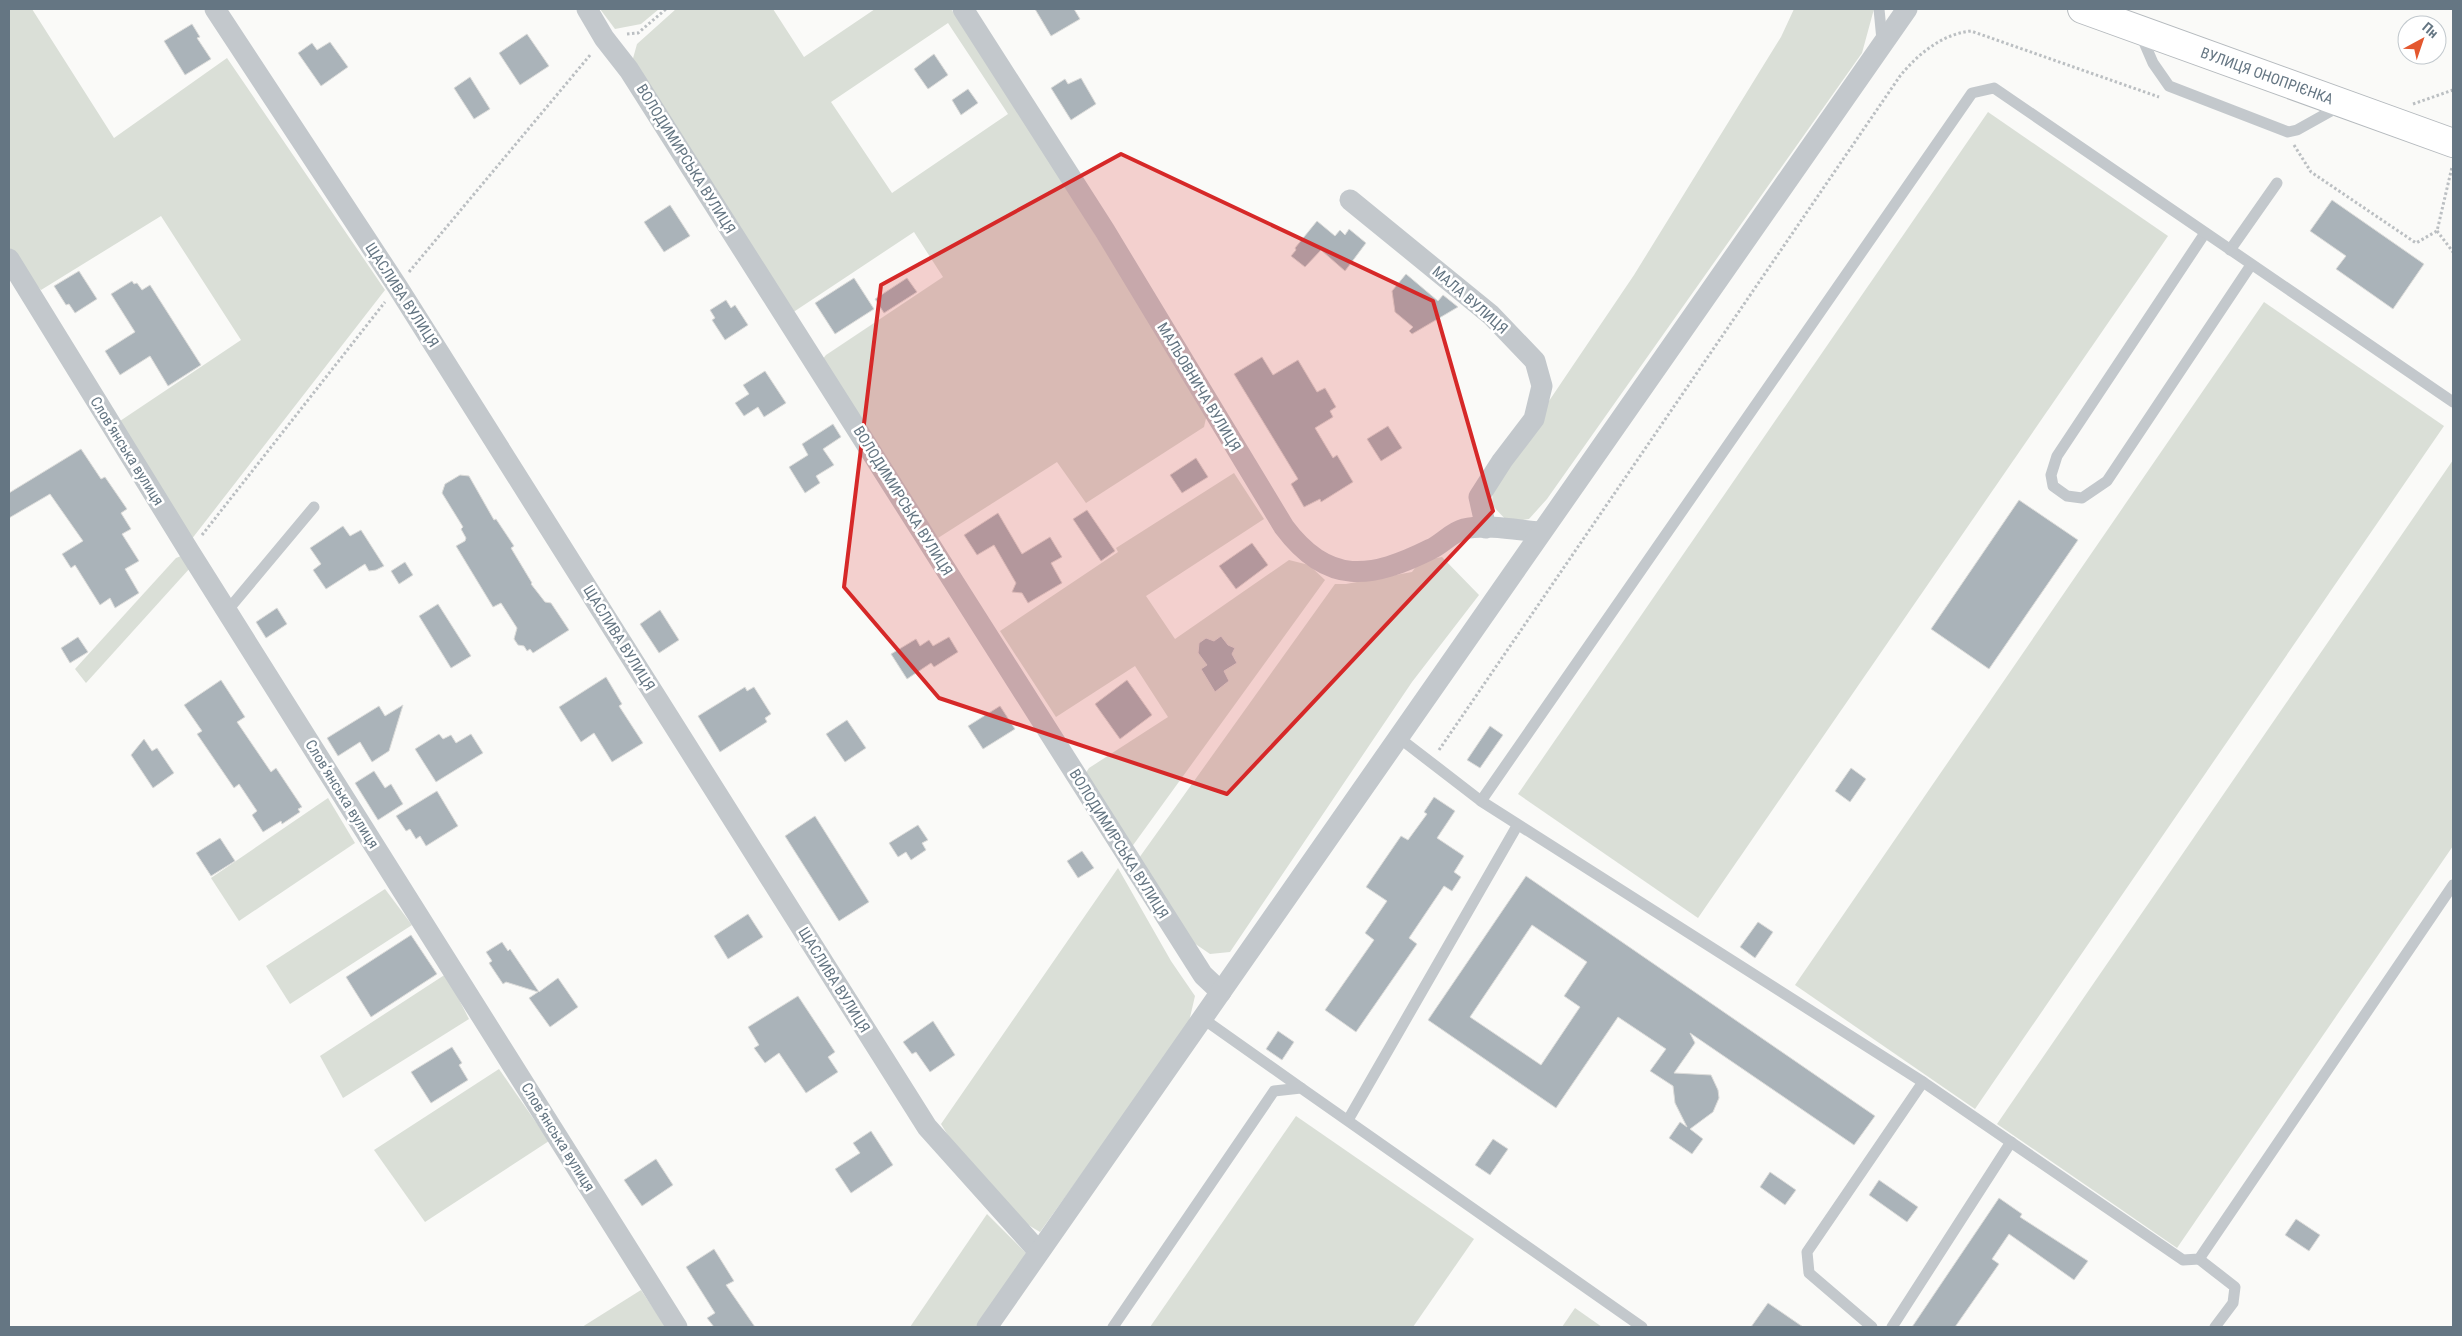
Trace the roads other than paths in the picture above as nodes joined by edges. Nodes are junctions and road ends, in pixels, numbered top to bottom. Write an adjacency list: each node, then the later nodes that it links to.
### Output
1 (215, 9): 32 (street, ЩАСЛИВА ВУЛИЦЯ)
2 (587, 9): 26 (street, ВОЛОДИМИРСЬКА ВУЛИЦЯ)
3 (963, 9): 19 (street, МАЛЬОВНИЧА ВУЛИЦЯ)
4 (1880, 9): 8 (lane)
5 (1907, 9): 8 (street)
6 (2082, 9): 7 (main road, ВУЛИЦЯ ОНОПРІЄНКА)
7 (2138, 29): 9 (main road, ВУЛИЦЯ ОНОПРІЄНКА); 9 (lane)
8 (1882, 46): 20 (street)
9 (2344, 104): 10 (main road, ВУЛИЦЯ ОНОПРІЄНКА)
10 (2453, 155)
11 (2277, 183): 14 (lane)
12 (1350, 200): 19 (street, МАЛА ВУЛИЦЯ)
13 (2205, 233): 14 (lane); 16 (lane); 23 (lane)
14 (2230, 250): 16 (lane)
15 (9, 259): 21 (street, Словʼянська вулиця)
16 (2251, 265): 17 (lane)
17 (2453, 402)
18 (314, 507): 21 (lane)
19 (1486, 528): 20 (street, МАЛЬОВНИЧА ВУЛИЦЯ)
20 (1540, 532): 22 (street)
21 (227, 611): 34 (street, Словʼянська вулиця)
22 (1398, 737): 23 (lane); 26 (street)
23 (1480, 801): 24 (lane)
24 (1517, 826): 28 (lane); 30 (lane)
25 (2453, 885): 33 (lane)
26 (1221, 992): 27 (street)
27 (1202, 1018): 29 (lane); 32 (street)
28 (1923, 1082): 31 (lane); 38 (lane)
29 (1301, 1088): 30 (lane); 36 (lane)
30 (1348, 1120): 37 (lane)
31 (2010, 1142): 33 (lane); 39 (lane)
32 (1040, 1252): 35 (street)
33 (2199, 1259): 40 (lane)
34 (677, 1327)
35 (987, 1327)
36 (1113, 1327)
37 (1642, 1327)
38 (1872, 1327)
39 (1892, 1327)
40 (2215, 1327)

